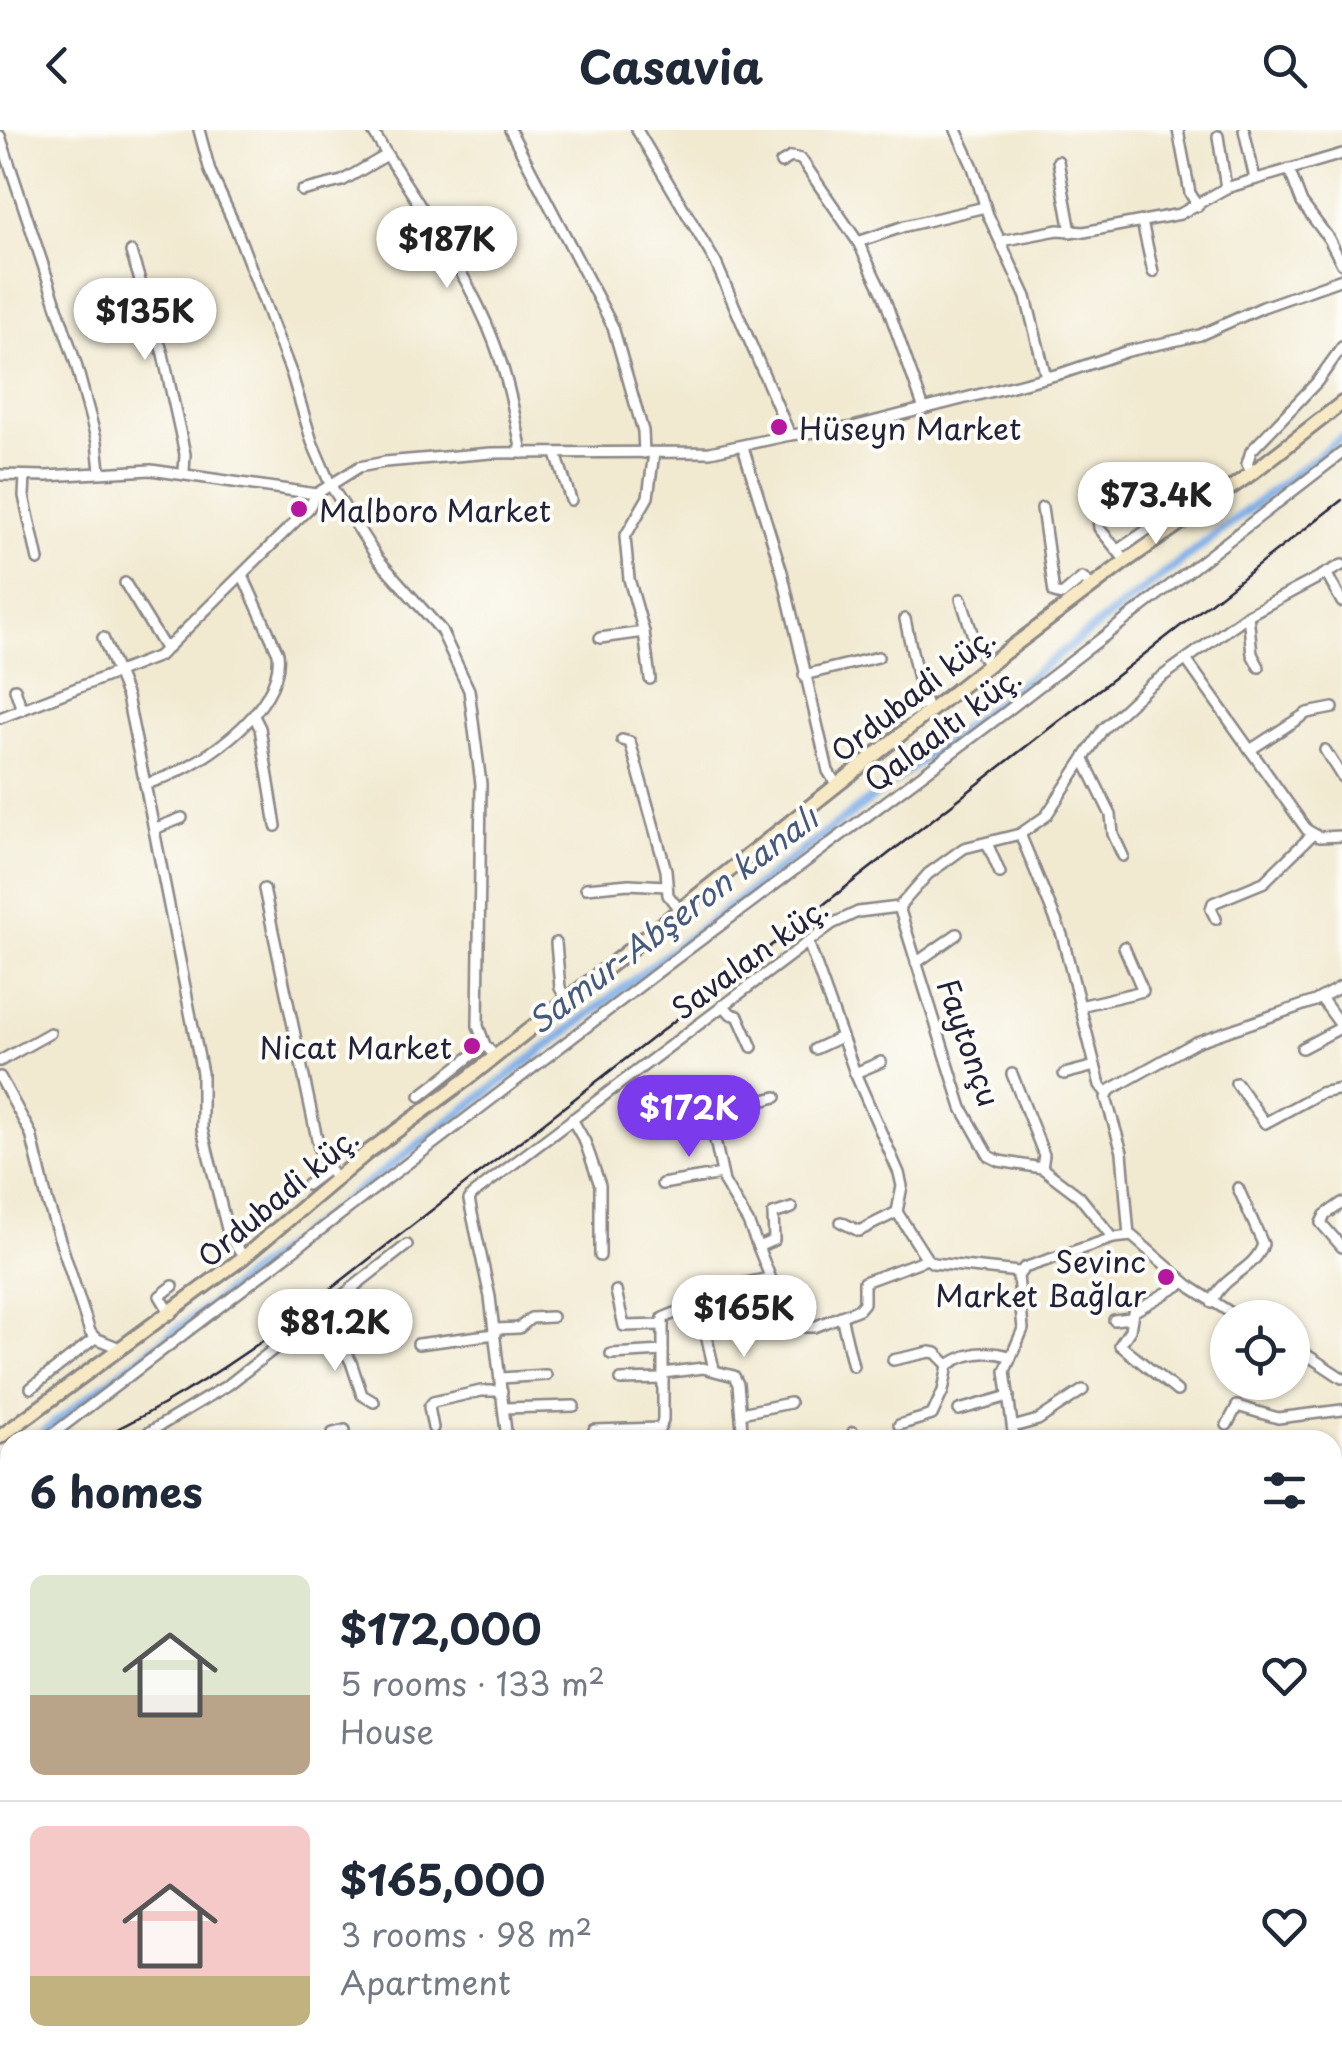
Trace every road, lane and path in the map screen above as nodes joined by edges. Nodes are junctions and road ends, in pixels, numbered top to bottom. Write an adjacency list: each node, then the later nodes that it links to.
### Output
1 (199, 130): 43 (street)
2 (372, 130): 11 (street)
3 (510, 130): 34 (street)
4 (637, 130): 32 (street)
5 (956, 130): 19 (street)
6 (1178, 130): 18 (street)
7 (1244, 130): 15 (street)
8 (2, 132): 38 (street)
9 (1218, 136): 16 (street)
10 (1342, 154): 14 (street)
11 (386, 155): 17 (street); 36 (street)
12 (1058, 161): 21 (street)
13 (781, 163): 23 (street)
14 (1289, 169): 15 (street); 25 (street)
15 (1255, 179): 16 (street)
16 (1226, 188): 18 (street)
17 (302, 191)
18 (1198, 206): 20 (street)
19 (984, 207): 22 (street); 23 (street)
20 (1142, 222): 21 (street); 26 (street)
21 (1070, 232): 22 (street)
22 (1001, 240): 29 (street)
23 (858, 242): 31 (street)
24 (131, 252): 39 (street)
25 (1342, 264)
26 (1154, 272)
27 (1342, 279): 29 (street)
28 (1342, 347): 40 (street)
29 (1046, 377): 31 (street)
30 (1342, 403): 40 (street, Ordubadi küç.)
31 (924, 409): 32 (street)
32 (790, 435): 33 (street)
33 (743, 447): 34 (street); 69 (street)
34 (649, 453): 37 (street); 60 (street)
35 (1342, 453): 202 (street, Qalaaltı küç.)
36 (522, 454): 37 (street); 43 (street)
37 (556, 454): 46 (street)
38 (100, 472): 39 (street); 42 (street)
39 (184, 472): 44 (street)
40 (1252, 473): 49 (street, Ordubadi küç.)
41 (0, 475): 42 (street)
42 (26, 476): 50 (street)
43 (331, 486): 44 (street); 113 (street)
44 (316, 494): 53 (street)
45 (1096, 498): 49 (street)
46 (571, 500)
47 (1042, 508): 55 (street)
48 (1172, 513): 49 (street)
49 (1122, 555): 55 (street, Ordubadi küç.)
50 (38, 560)
51 (1342, 565): 52 (street)
52 (1326, 573): 57 (street); 58 (street)
53 (243, 576): 63 (street); 75 (street)
54 (125, 583): 63 (street)
55 (1092, 586): 66 (street, Ordubadi küç.)
56 (961, 599): 66 (street)
57 (1342, 602)
58 (1248, 615): 65 (street); 67 (street)
59 (905, 619): 72 (street)
60 (644, 632): 62 (street); 70 (street)
61 (104, 638): 68 (street)
62 (600, 638)
63 (166, 650): 68 (street)
64 (878, 657): 69 (street)
65 (1187, 661): 79 (street); 81 (street)
66 (988, 664): 72 (street, Ordubadi küç.)
67 (1259, 667)
68 (117, 672): 74 (street); 83 (street)
69 (804, 675): 84 (street)
70 (650, 679)
71 (14, 689): 74 (street)
72 (926, 706): 76 (street); 84 (street, Ordubadi küç.)
73 (1332, 708): 79 (street)
74 (22, 710): 77 (street)
75 (254, 716): 83 (street); 86 (street)
76 (902, 717)
77 (0, 718)
78 (622, 740): 94 (street)
79 (1250, 750): 89 (street)
80 (1325, 750): 82 (street)
81 (1084, 760): 88 (street); 92 (street)
82 (1342, 778)
83 (146, 784): 87 (street)
84 (836, 784): 98 (street, Ordubadi küç.)
85 (182, 818): 87 (street)
86 (276, 826)
87 (154, 829): 147 (street)
88 (1020, 834): 91 (street); 109 (street)
89 (1312, 835): 90 (street); 99 (street)
90 (1342, 836)
91 (987, 843): 93 (street); 97 (street)
92 (1123, 856)
93 (1000, 872)
94 (666, 886): 95 (street); 98 (street)
95 (586, 888)
96 (264, 889): 132 (street)
97 (898, 907): 102 (street, Savalan küç.); 104 (street, Faytonçu)
98 (678, 908): 107 (street, Ordubadi küç.)
99 (1216, 919)
100 (957, 934): 104 (street)
101 (556, 942): 107 (street)
102 (808, 942): 108 (street, Savalan küç.); 112 (street)
103 (1124, 947): 109 (street)
104 (916, 964): 131 (street, Faytonçu)
105 (1342, 986): 106 (street)
106 (1321, 998): 110 (street); 127 (street)
107 (566, 999): 117 (street, Ordubadi küç.)
108 (723, 1005): 114 (street); 130 (street, Savalan küç.)
109 (1080, 1006): 120 (street)
110 (1342, 1027): 116 (street)
111 (50, 1034): 118 (street)
112 (841, 1037): 115 (street); 121 (street)
113 (485, 1045): 117 (street); 128 (street)
114 (752, 1048)
115 (815, 1048)
116 (1302, 1048)
117 (495, 1056): 132 (street, Ordubadi küç.)
118 (0, 1061)
119 (881, 1062): 121 (street)
120 (1095, 1066): 123 (street); 127 (street)
121 (855, 1073): 139 (street)
122 (1012, 1074): 131 (street)
123 (1064, 1074)
124 (0, 1077): 169 (street)
125 (1236, 1084): 126 (street)
126 (1342, 1089)
127 (1107, 1094): 141 (street)
128 (420, 1096)
129 (776, 1096): 133 (street)
130 (572, 1119): 146 (street); 168 (street, Savalan küç.)
131 (1042, 1168): 142 (street, Faytonçu)
132 (331, 1174): 135 (street); 147 (street, Ordubadi küç.)
133 (722, 1174): 134 (street); 144 (street)
134 (662, 1184)
135 (307, 1185)
136 (1238, 1188): 156 (street)
137 (1342, 1203): 145 (street)
138 (792, 1208): 144 (street)
139 (898, 1212): 140 (street); 148 (street)
140 (841, 1222)
141 (1129, 1236): 142 (street); 151 (street)
142 (1112, 1238): 149 (street)
143 (407, 1245): 153 (street)
144 (758, 1247): 150 (street)
145 (1342, 1247)
146 (600, 1256)
147 (244, 1257): 160 (street, Ordubadi küç.)
148 (927, 1259): 149 (street); 161 (street)
149 (1020, 1272): 174 (street)
150 (769, 1278): 154 (street); 161 (street)
151 (1185, 1282): 157 (street); 163 (street)
152 (173, 1286): 160 (street)
153 (352, 1288): 158 (street); 166 (street)
154 (717, 1289)
155 (616, 1291): 165 (street)
156 (1213, 1300)
157 (1210, 1301)
158 (324, 1312): 190 (street); 203 (street)
159 (675, 1313): 165 (street)
160 (171, 1314): 171 (street, Ordubadi küç.)
161 (841, 1316): 178 (street)
162 (552, 1317): 168 (street)
163 (1130, 1318): 164 (street); 188 (street)
164 (1114, 1320)
165 (663, 1325): 172 (street)
166 (373, 1326)
167 (704, 1330): 179 (street)
168 (495, 1331): 170 (street); 182 (street)
169 (94, 1338): 171 (street); 185 (street)
170 (418, 1344)
171 (122, 1349): 201 (street, Ordubadi küç.)
172 (662, 1350): 173 (street); 181 (street)
173 (611, 1354)
174 (1009, 1356): 177 (street); 189 (street)
175 (1310, 1358): 183 (street)
176 (893, 1360): 177 (street)
177 (948, 1365): 198 (street)
178 (853, 1366)
179 (714, 1370): 181 (street); 196 (street)
180 (546, 1375): 182 (street)
181 (663, 1376): 184 (street); 205 (street)
182 (501, 1378): 186 (street)
183 (1342, 1378)
184 (621, 1380)
185 (31, 1388)
186 (502, 1390): 193 (street); 200 (street)
187 (1083, 1390): 199 (street)
188 (1177, 1391)
189 (1009, 1396): 194 (street); 199 (street)
190 (374, 1402)
191 (790, 1403): 196 (street)
192 (574, 1406): 193 (street)
193 (504, 1408): 204 (street)
194 (959, 1410)
195 (1342, 1410): 197 (street)
196 (742, 1413): 206 (street)
197 (1227, 1425)
198 (899, 1426)
199 (1013, 1427): 207 (street)
200 (433, 1428)
201 (22, 1430)
202 (58, 1430)
203 (153, 1430)
204 (506, 1430)
205 (636, 1430)
206 (743, 1430)
207 (1013, 1430)

